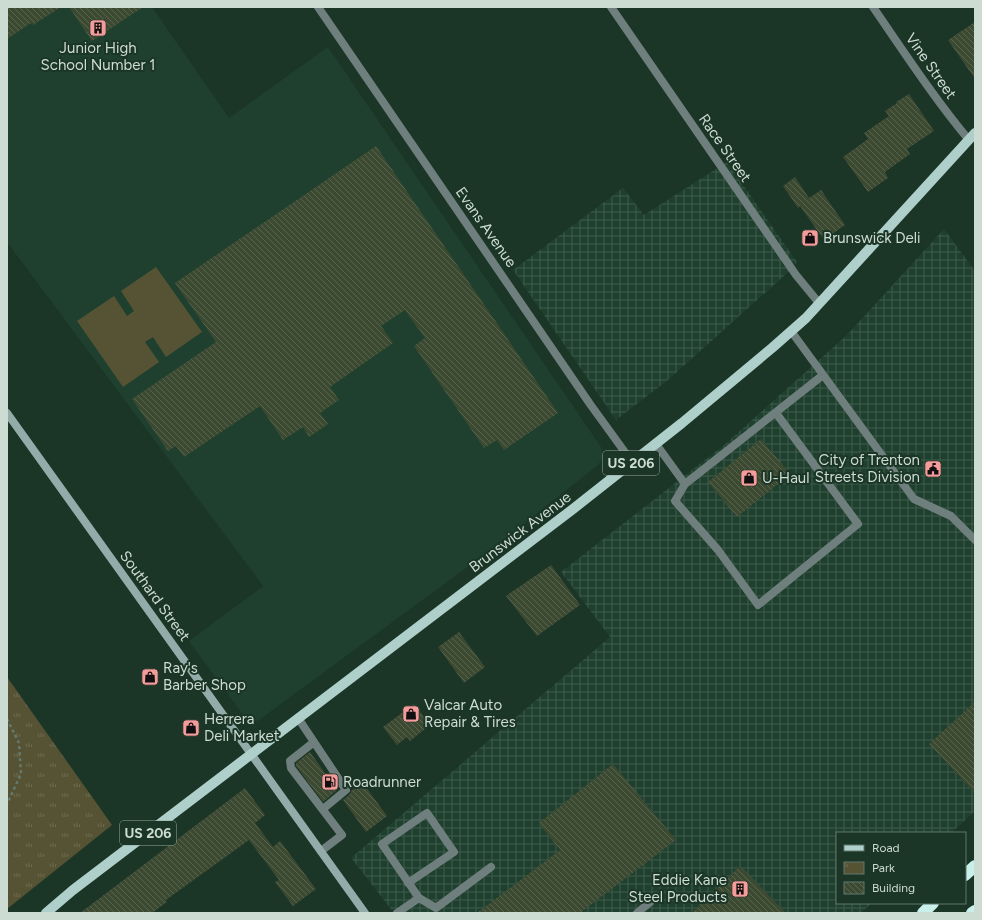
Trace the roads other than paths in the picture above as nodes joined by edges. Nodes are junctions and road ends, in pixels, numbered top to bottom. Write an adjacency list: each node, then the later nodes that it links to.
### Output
1 (318, 7): 11 (street, Evans Avenue)
2 (611, 7): 5 (street, Race Street)
3 (873, 7): 4 (street, Vine Street)
4 (972, 136): 5 (main road, Brunswick Avenue / US 206)
5 (819, 303): 6 (main road, Brunswick Avenue / US 206)
6 (791, 331): 7 (street); 10 (main road, Brunswick Avenue / US 206)
7 (823, 375): 8 (street); 13 (street)
8 (776, 412): 12 (street); 12 (street)
9 (7, 413): 16 (main road, Southard Street)
10 (656, 444): 11 (main road, Brunswick Avenue / US 206); 12 (street)
11 (632, 462): 14 (main road, Brunswick Avenue / US 206)
12 (685, 484)
13 (975, 540)
14 (298, 718): 15 (street); 16 (main road, Brunswick Avenue / US 206)
15 (314, 742): 17 (street); 17 (street)
16 (252, 754): 18 (main road, Southard Street); 27 (main road, Brunswick Avenue / US 206)
17 (323, 809): 18 (street)
18 (321, 851): 28 (main road, Southard Street)
19 (975, 866): 21 (highway)
20 (491, 867): 23 (street)
21 (966, 874)
22 (408, 883): 22 (street); 23 (street)
23 (419, 898): 29 (street)
24 (654, 899): 30 (street)
25 (933, 904): 31 (highway)
26 (975, 911): 32 (highway)
27 (46, 913)
28 (365, 913)
29 (397, 913)
30 (637, 913)
31 (923, 913)
32 (972, 913)

